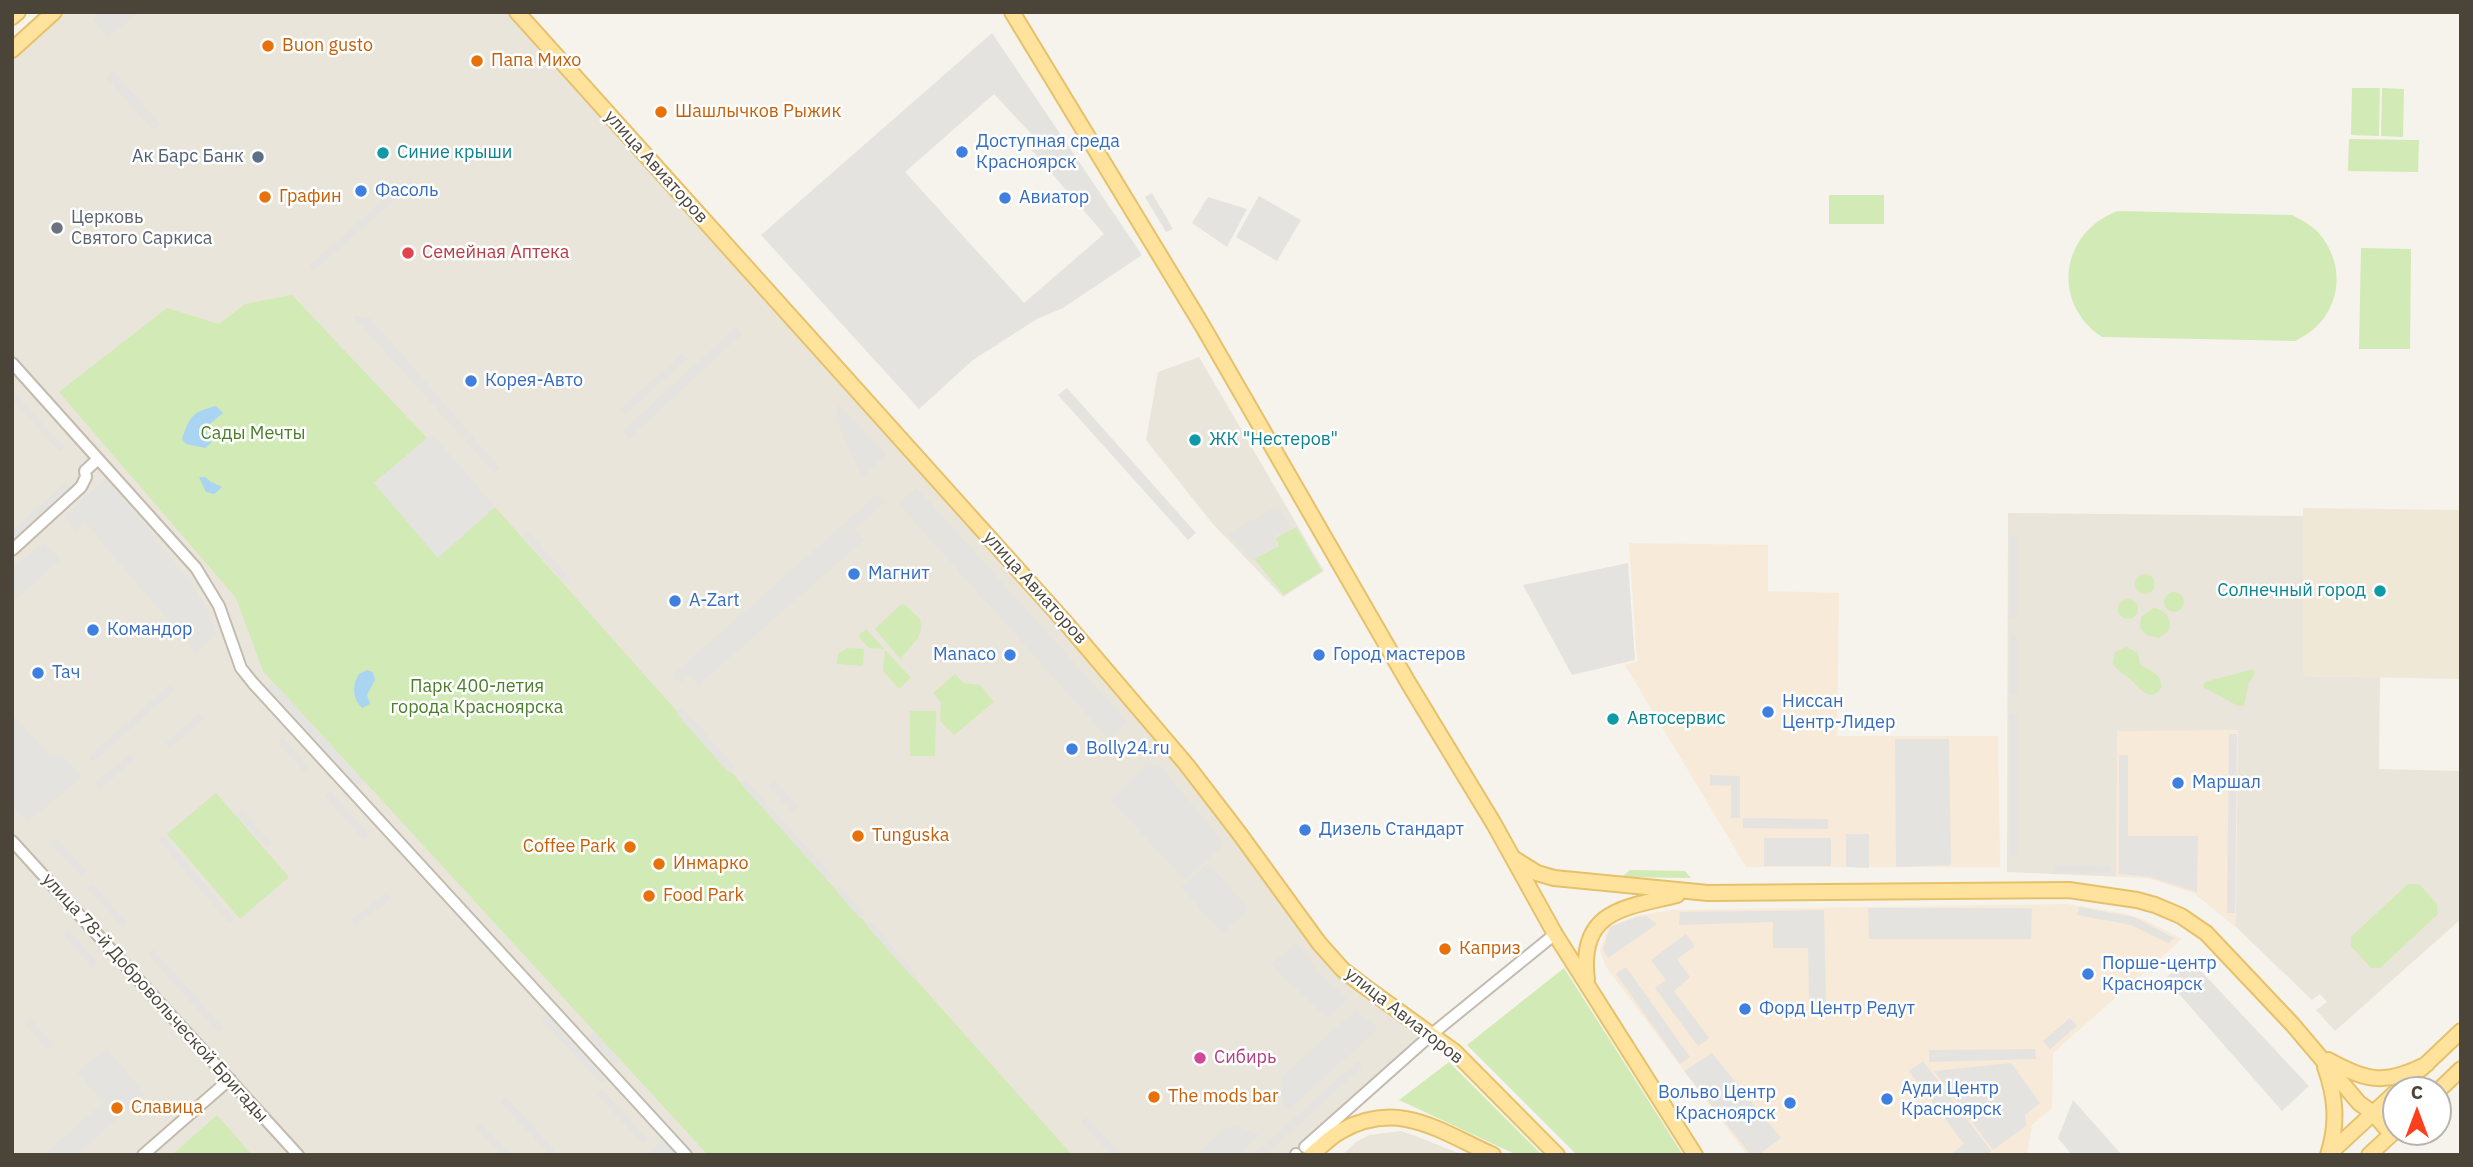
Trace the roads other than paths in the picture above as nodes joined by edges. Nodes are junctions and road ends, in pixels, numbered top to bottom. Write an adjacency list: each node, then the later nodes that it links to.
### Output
1 (18, 12): 5 (main road)
2 (54, 12): 6 (main road)
3 (517, 12): 16 (main road, улица Авиаторов)
4 (1012, 12): 11 (main road)
5 (12, 17)
6 (12, 50)
7 (12, 363): 8 (street)
8 (98, 460): 9 (street); 28 (street)
9 (12, 550)
10 (12, 841): 20 (street, улица 78-й Добровольческой Бригады)
11 (1512, 857): 12 (main road); 13 (main road)
12 (1689, 892): 14 (main road); 17 (main road)
13 (1555, 934): 14 (main road); 16 (street)
14 (1588, 987): 31 (main road)
15 (2461, 1031): 18 (main road)
16 (1432, 1034): 25 (street); 30 (main road, улица Авиаторов)
17 (2320, 1056): 18 (main road); 22 (main road); 32 (main road)
18 (2427, 1064): 19 (main road)
19 (2414, 1076)
20 (230, 1079): 26 (street); 27 (street, улица 78-й Добровольческой Бригады)
21 (2382, 1105): 22 (main road)
22 (2373, 1113): 23 (main road); 32 (main road)
23 (2382, 1122)
24 (2382, 1143): 33 (main road)
25 (1302, 1153): 29 (main road)
26 (143, 1155)
27 (298, 1155)
28 (686, 1155)
29 (1493, 1155)
30 (1557, 1155)
31 (1695, 1155)
32 (2328, 1155)
33 (2369, 1155)

